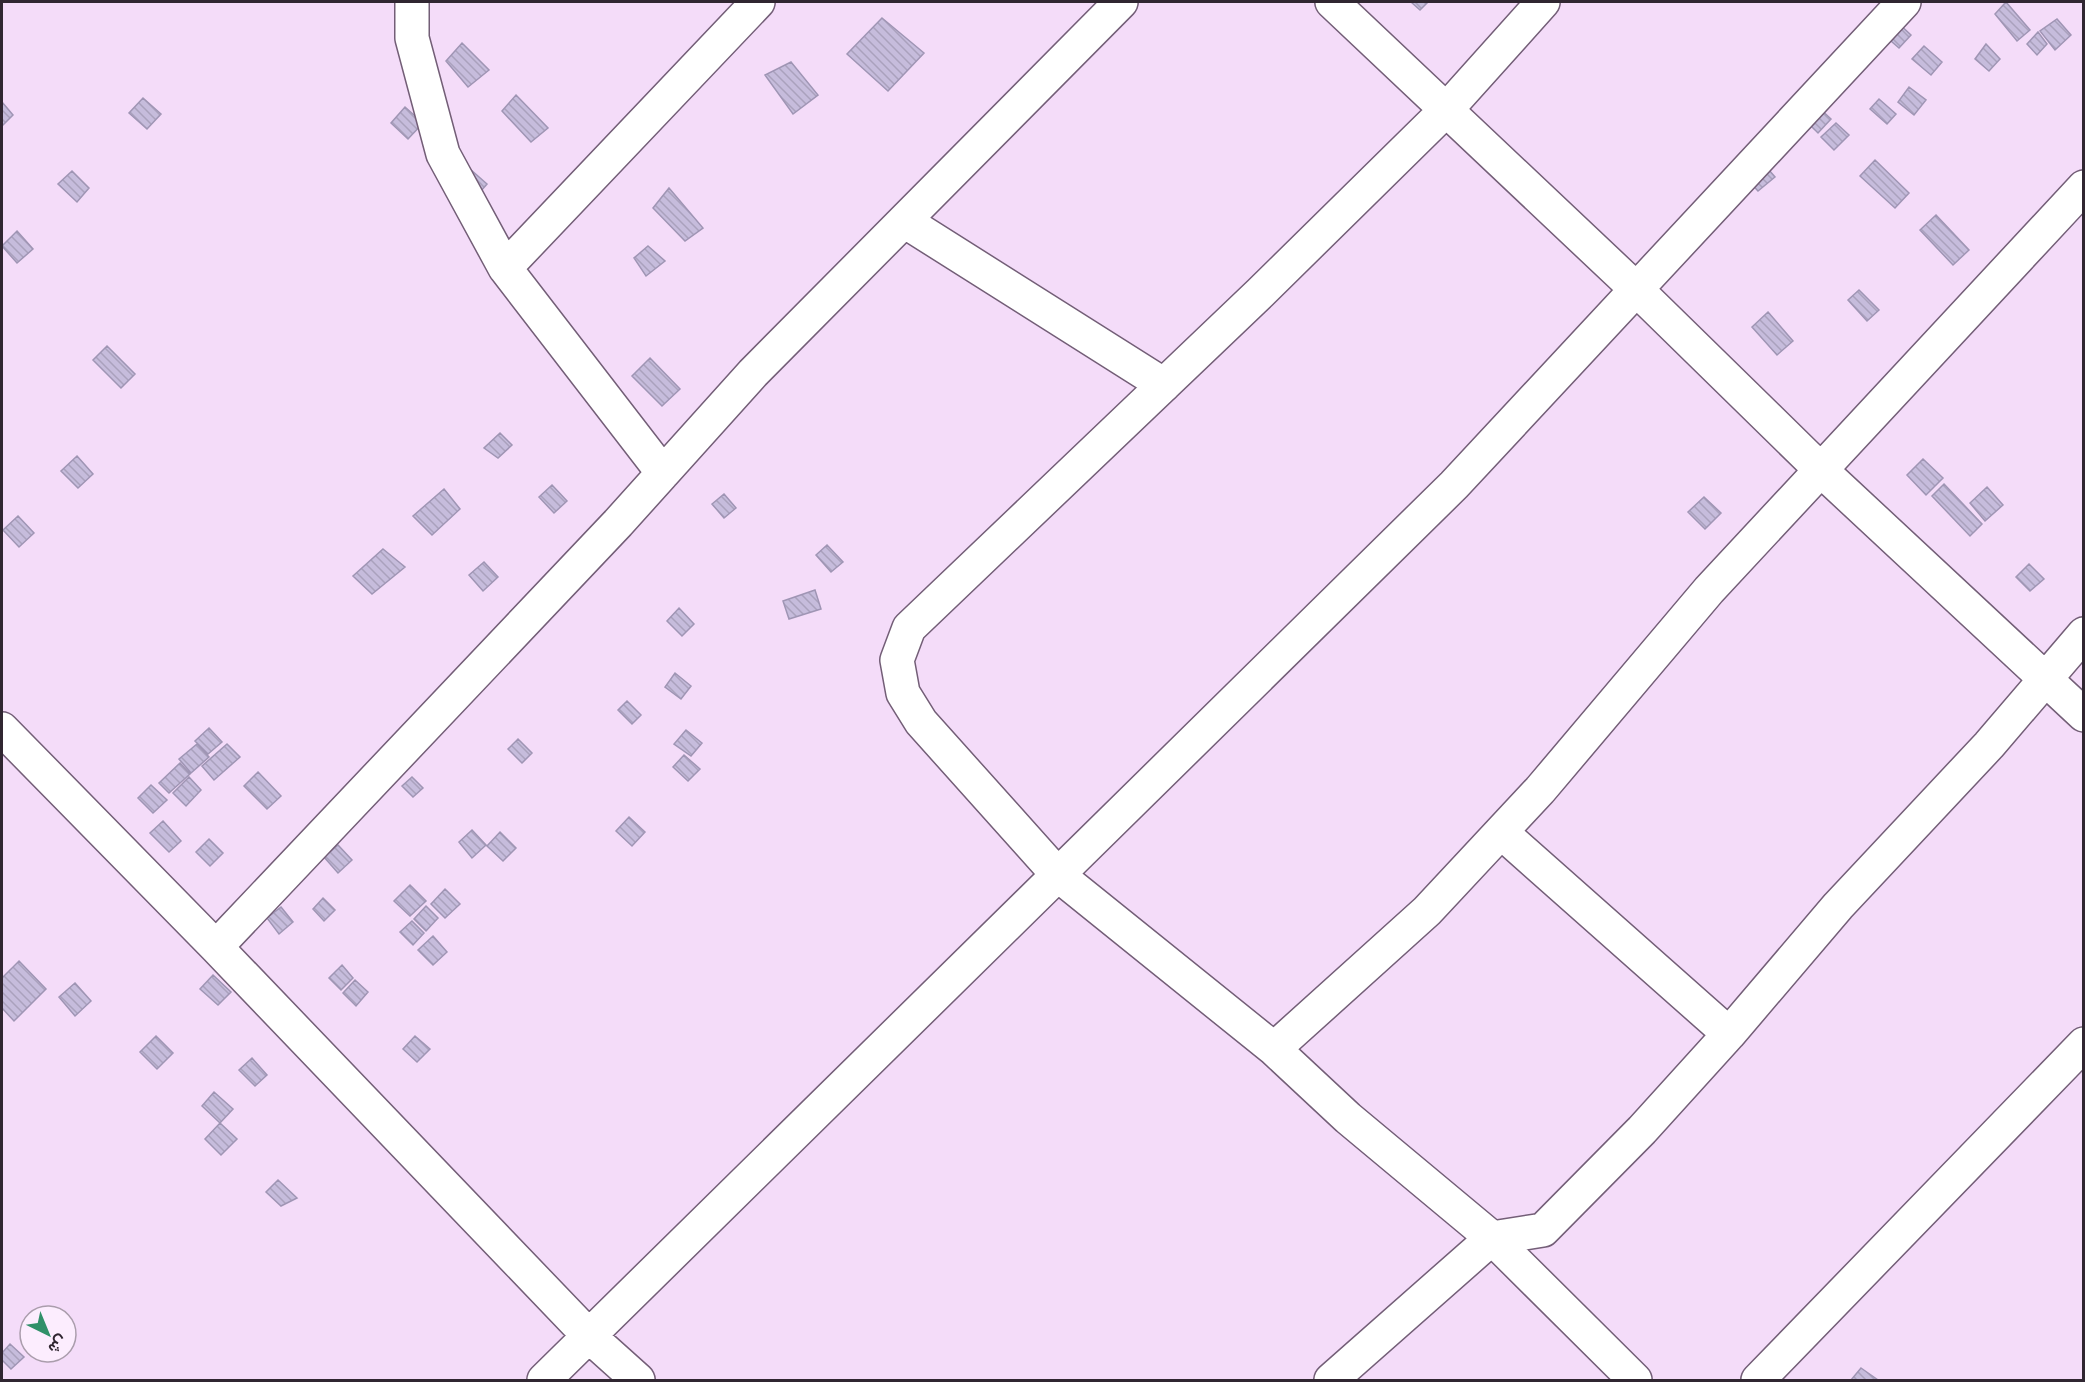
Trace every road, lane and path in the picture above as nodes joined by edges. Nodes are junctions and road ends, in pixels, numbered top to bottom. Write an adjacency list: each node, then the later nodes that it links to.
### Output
1 (412, 2): 10 (street)
2 (758, 2): 10 (street)
3 (1121, 2): 9 (street)
4 (1332, 2): 7 (street)
5 (1543, 2): 7 (street)
6 (1904, 2): 11 (street)
7 (1447, 109): 11 (street); 12 (street)
8 (2084, 187): 13 (street)
9 (906, 222): 12 (street); 14 (street)
10 (505, 268): 14 (street)
11 (1636, 290): 13 (street); 20 (street)
12 (1164, 385): 20 (street)
13 (1822, 471): 16 (street); 19 (street)
14 (663, 473): 21 (street)
15 (2084, 634): 16 (street)
16 (2044, 680): 17 (street); 22 (street)
17 (2084, 715)
18 (2, 729): 21 (street)
19 (1501, 832): 22 (street); 24 (street)
20 (1058, 875): 24 (street); 26 (street)
21 (216, 946): 26 (street)
22 (1729, 1034): 25 (street)
23 (2084, 1044): 31 (street)
24 (1274, 1048): 25 (street)
25 (1492, 1238): 29 (street); 30 (street)
26 (590, 1336): 27 (street); 28 (street)
27 (544, 1380)
28 (638, 1380)
29 (1331, 1380)
30 (1635, 1380)
31 (1758, 1380)

